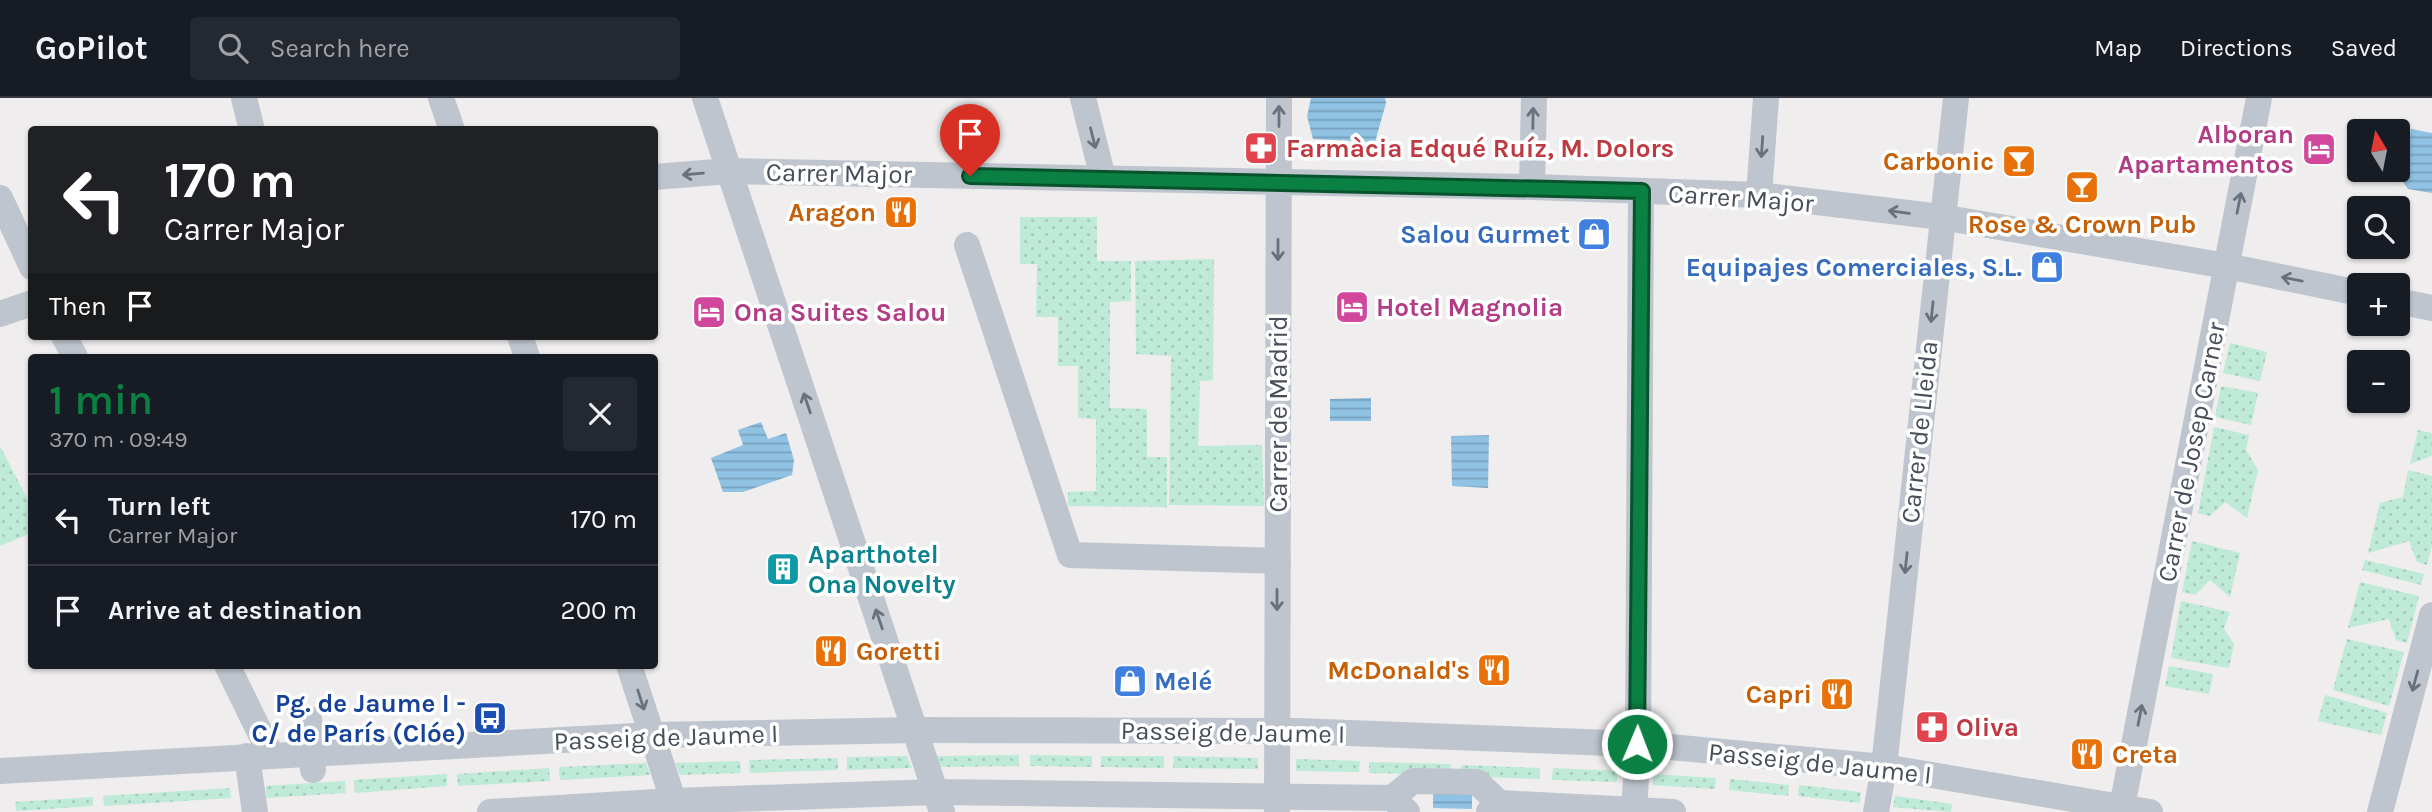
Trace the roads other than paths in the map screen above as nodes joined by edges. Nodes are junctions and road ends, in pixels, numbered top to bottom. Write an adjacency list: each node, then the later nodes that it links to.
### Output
1 (244, 98): 10 (street)
2 (441, 98): 11 (street)
3 (705, 98): 12 (street)
4 (1083, 98): 14 (street, one-way to 14)
5 (1279, 98): 15 (street, Carrer de Madrid, one-way to 5)
6 (1534, 98): 16 (street, one-way to 6)
7 (1766, 98): 18 (street, one-way to 18)
8 (1956, 98): 20 (street, Carrer de Lleida)
9 (2259, 98): 23 (street, Carrer de Josep Carner, one-way to 9)
10 (251, 126)
11 (451, 126)
12 (729, 171): 13 (street, Carrer Major, one-way to 13); 14 (street, Carrer Major); 34 (street, one-way to 12)
13 (658, 177)
14 (1104, 178): 15 (street, Carrer Major)
15 (1279, 182): 16 (street, Carrer Major); 29 (street, Carrer de Madrid, one-way to 29)
16 (1531, 187): 17 (street, Carrer Major)
17 (1642, 191): 18 (street, Carrer Major); 37 (street)
18 (1759, 195): 20 (street, Carrer Major, one-way to 18)
19 (0, 198): 22 (street)
20 (1941, 217): 23 (street, Carrer Major); 40 (street, Carrer de Lleida, one-way to 40)
21 (967, 245): 29 (street)
22 (28, 258)
23 (2227, 266): 24 (street, Carrer Major, one-way to 23); 47 (street, Carrer de Josep Carner, one-way to 23)
24 (2347, 291)
25 (2410, 303): 27 (street)
26 (28, 304): 28 (street)
27 (2432, 308)
28 (0, 314)
29 (1278, 561): 35 (street, Carrer de Madrid, one-way to 35)
30 (2432, 615): 54 (street, one-way to 54)
31 (228, 669): 38 (street)
32 (630, 669): 36 (street, one-way to 36)
33 (309, 719): 39 (street)
34 (916, 730): 35 (street, Passeig de Jaume I); 36 (street, Passeig de Jaume I); 42 (street)
35 (1278, 731): 37 (street, Passeig de Jaume I); 43 (street, Carrer de Madrid)
36 (653, 735): 39 (street, Passeig de Jaume I); 45 (street)
37 (1637, 744): 40 (street, Passeig de Jaume I); 48 (street)
38 (259, 756): 39 (street, Passeig de Jaume I); 41 (street, Passeig de Jaume I); 49 (street)
39 (312, 763)
40 (1884, 767): 47 (street, Passeig de Jaume I); 52 (street, Carrer de Lleida)
41 (0, 771)
42 (939, 802): 43 (street); 45 (street)
43 (1277, 804): 44 (street)
44 (1399, 805): 46 (street)
45 (675, 807): 50 (street)
46 (1494, 807): 48 (street)
47 (2122, 809): 53 (street, Passeig de Jaume I)
48 (1634, 810): 51 (street)
49 (255, 812)
50 (491, 812)
51 (1673, 812)
52 (1876, 812)
53 (2150, 812)
54 (2380, 812)

